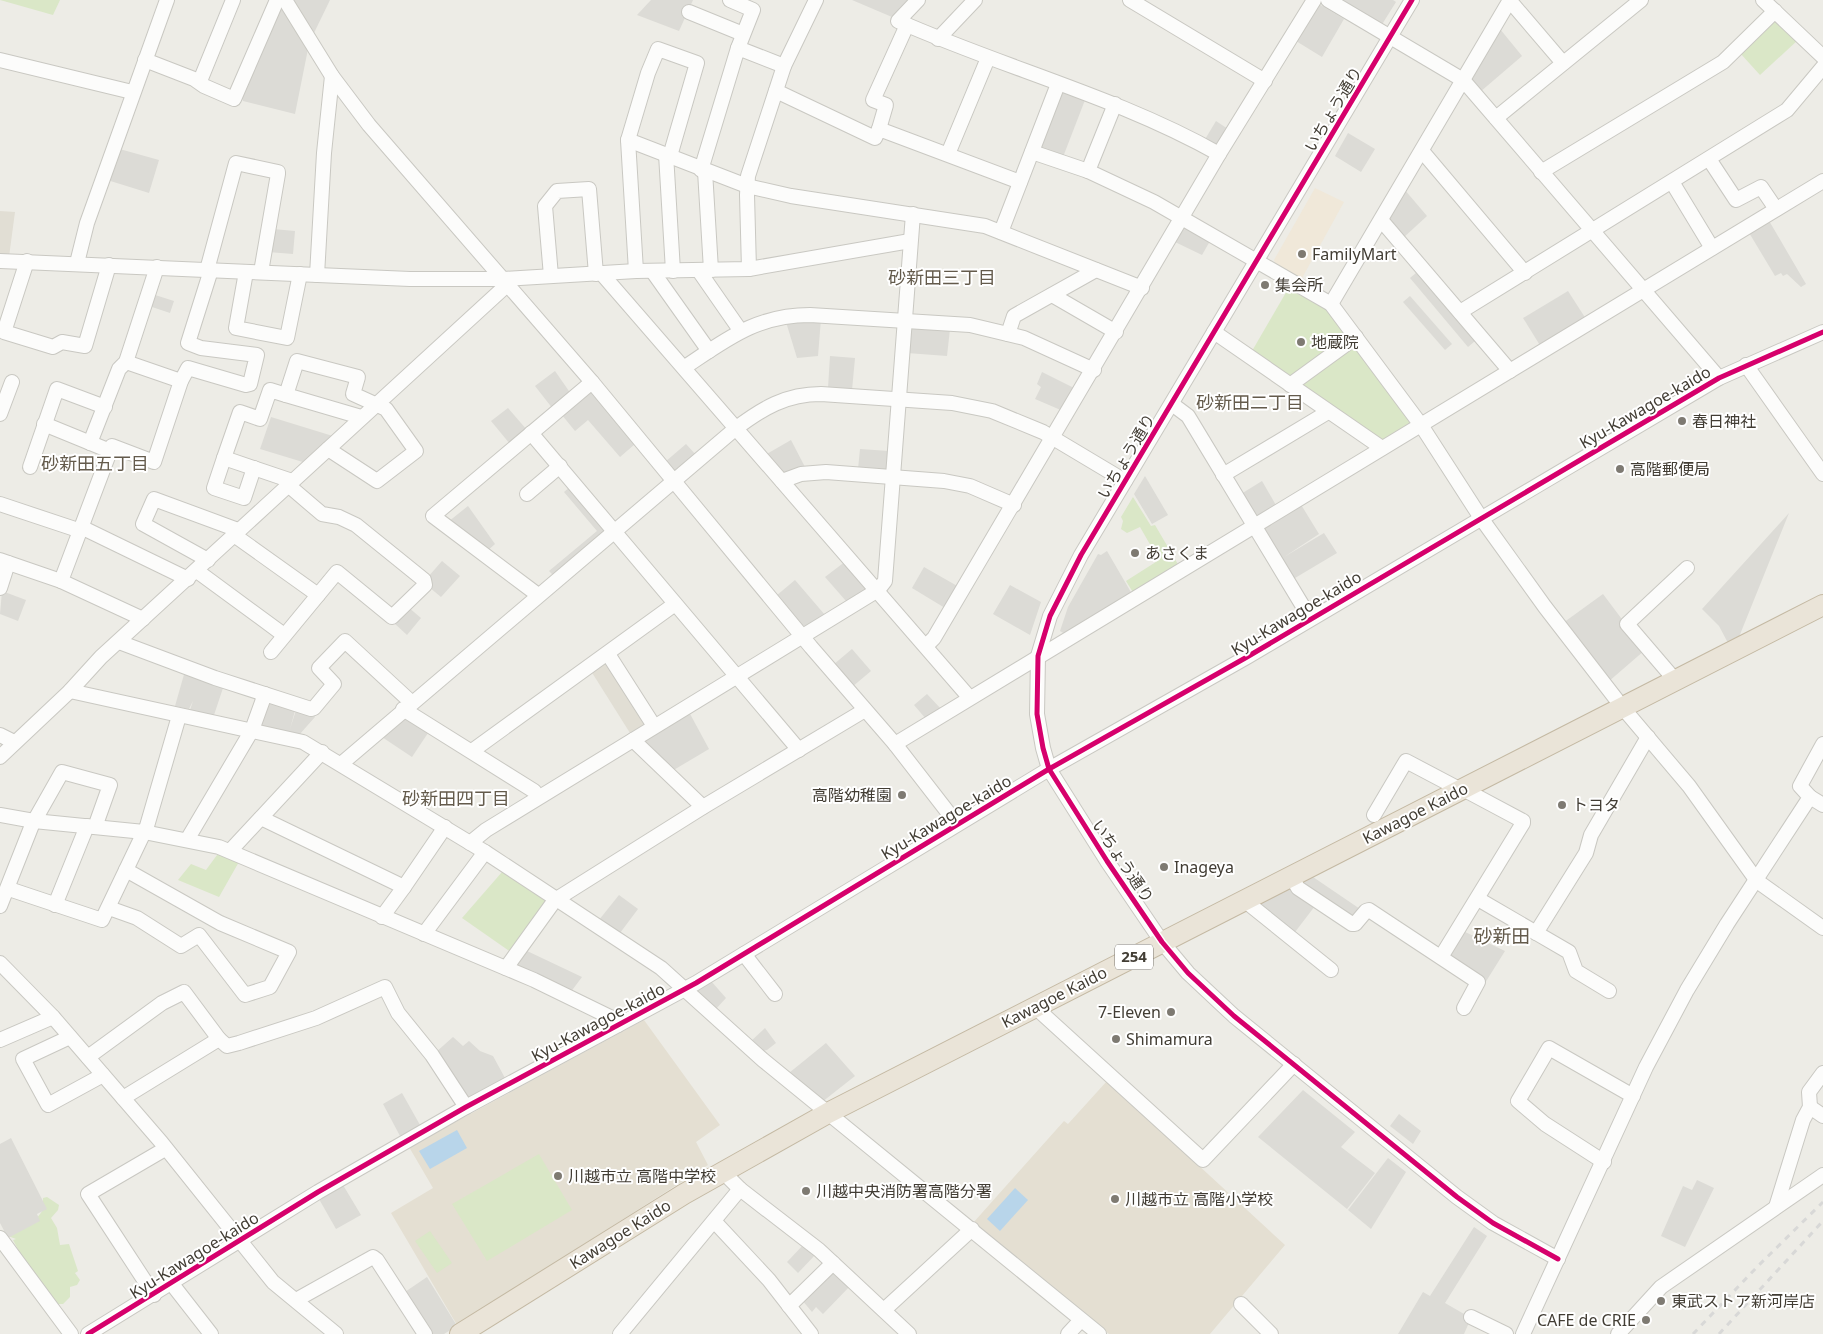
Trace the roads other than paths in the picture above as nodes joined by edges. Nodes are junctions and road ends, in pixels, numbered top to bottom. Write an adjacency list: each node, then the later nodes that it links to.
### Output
1 (167, 0): 26 (street)
2 (233, 0): 32 (street)
3 (277, 0): 32 (street)
4 (285, 0): 30 (street)
5 (730, 0): 19 (street)
6 (816, 0): 28 (street)
7 (918, 0): 18 (street)
8 (975, 0): 21 (street)
9 (1130, 0): 33 (street)
10 (1314, 0): 33 (street)
11 (1328, 0): 20 (street)
12 (1412, 0): 20 (street, いちょう通り)
13 (1642, 0): 27 (street)
14 (1763, 0): 16 (street)
15 (1510, 1): 27 (street); 31 (street)
16 (1775, 11): 23 (street); 49 (street)
17 (689, 12): 19 (street)
18 (907, 25): 21 (street); 39 (street)
19 (743, 34): 22 (street)
20 (1390, 37): 31 (street); 64 (street, いちょう通り)
21 (938, 39): 24 (street)
22 (738, 48): 28 (street); 47 (street)
23 (1823, 57)
24 (988, 58): 34 (street); 43 (street)
25 (0, 60): 36 (street)
26 (145, 60): 32 (street); 36 (street)
27 (1563, 63): 38 (street)
28 (784, 66): 35 (street)
29 (1823, 67): 46 (street)
30 (332, 76): 80 (street); 82 (street)
31 (1463, 80): 38 (street); 41 (street)
32 (200, 81)
33 (1265, 81): 44 (street)
34 (1058, 84): 37 (street); 42 (street)
35 (776, 91): 39 (street); 53 (street)
36 (132, 92): 65 (street)
37 (1115, 104): 44 (street); 48 (street)
38 (1496, 118): 49 (street)
39 (879, 128): 43 (street)
40 (628, 140): 45 (street); 45 (street); 72 (street)
41 (1422, 151): 57 (street); 77 (street)
42 (1032, 152): 48 (street); 51 (street)
43 (948, 154): 51 (street)
44 (1220, 154): 56 (street)
45 (668, 155): 47 (street); 73 (street)
46 (1710, 159): 52 (street); 54 (street)
47 (703, 170): 53 (street); 70 (street)
48 (1088, 171): 56 (street)
49 (1541, 172): 59 (street)
50 (1823, 181): 54 (street)
51 (1020, 182): 58 (street)
52 (1672, 182): 59 (street); 61 (street)
53 (747, 186): 55 (street); 68 (street)
54 (1776, 209): 61 (street)
55 (913, 214): 58 (street); 60 (street)
56 (1182, 219): 64 (street); 83 (street)
57 (1381, 220): 86 (street); 87 (street)
58 (1002, 232): 71 (street)
59 (1593, 232): 77 (street); 84 (street)
60 (910, 242): 68 (street); 88 (street)
61 (1712, 248): 84 (street)
62 (0, 261): 63 (street)
63 (27, 261): 65 (street); 66 (street)
64 (1256, 262): 86 (street); 91 (street, いちょう通り)
65 (77, 264): 66 (street)
66 (109, 265): 67 (street)
67 (157, 267): 69 (street); 96 (street)
68 (749, 269): 70 (street)
69 (209, 270): 74 (street); 75 (street); 103 (street)
70 (705, 270): 73 (street); 89 (street)
71 (1096, 270): 83 (street); 85 (street)
72 (636, 271): 76 (street); 79 (street)
73 (673, 271): 76 (street)
74 (246, 272): 75 (street); 78 (street)
75 (261, 272): 78 (street)
76 (653, 272): 95 (street)
77 (1525, 273): 87 (street)
78 (300, 274): 80 (street)
79 (599, 274): 81 (street); 81 (street); 98 (street)
80 (317, 275): 82 (street)
81 (551, 276): 82 (street)
82 (506, 282): 104 (street); 108 (street)
83 (1142, 288): 90 (street)
84 (1643, 290): 100 (street); 101 (street)
85 (1052, 295): 90 (street); 93 (street)
86 (1331, 304): 94 (street)
87 (1460, 312): 100 (street)
88 (904, 321): 89 (street); 93 (street); 107 (street)
89 (740, 330): 95 (street)
90 (1116, 332): 99 (street)
91 (1214, 332): 105 (street); 109 (street, いちょう通り)
92 (1823, 332): 97 (street, Kyu-Kawagoe-kaido)
93 (1008, 334): 99 (street)
94 (1356, 338): 105 (street); 115 (street)
95 (709, 351): 98 (street)
96 (126, 362): 103 (street); 110 (street)
97 (1746, 365): 101 (street, Kyu-Kawagoe-kaido); 127 (street)
98 (685, 367): 116 (street)
99 (1094, 370): 118 (street)
100 (1510, 372): 115 (street)
101 (1719, 378): 137 (street, Kyu-Kawagoe-kaido)
102 (12, 382): 112 (street)
103 (181, 382): 122 (street)
104 (592, 382): 117 (street); 130 (street)
105 (1290, 385): 111 (street)
106 (286, 395): 108 (street); 113 (street); 123 (street)
107 (899, 400): 116 (street); 118 (street); 129 (street)
108 (377, 404): 113 (street); 121 (street)
109 (1172, 404): 128 (street); 132 (street, いちょう通り)
110 (105, 407): 114 (street); 119 (street)
111 (1328, 412): 120 (street); 128 (street)
112 (0, 414)
113 (361, 418): 121 (street)
114 (44, 424): 119 (street); 124 (street)
115 (1421, 424): 120 (street); 137 (street)
116 (735, 429): 130 (street); 131 (street)
117 (531, 433): 125 (street); 149 (street)
118 (1052, 437): 132 (street); 136 (street)
119 (90, 443): 122 (street)
120 (1382, 448): 138 (street)
121 (328, 449): 133 (street)
122 (110, 451): 139 (street)
123 (224, 458): 126 (street); 126 (street)
124 (30, 466)
125 (560, 466): 134 (street); 140 (street)
126 (254, 468): 133 (street)
127 (1823, 474)
128 (1223, 475): 138 (street)
129 (893, 477): 131 (street); 136 (street); 148 (street)
130 (674, 480): 140 (street); 156 (street)
131 (782, 481): 148 (street)
132 (1125, 481): 161 (street, いちょう通り)
133 (290, 483): 141 (street); 150 (street)
134 (527, 494)
135 (0, 504): 139 (street)
136 (1014, 505): 158 (street)
137 (1481, 518): 153 (street, Kyu-Kawagoe-kaido); 168 (street)
138 (1253, 526): 153 (street); 161 (street)
139 (82, 530): 145 (street); 146 (street)
140 (615, 531): 149 (street); 151 (street)
141 (236, 532): 142 (street); 142 (street); 150 (street)
142 (208, 560): 145 (street)
143 (4, 562): 146 (street); 147 (street)
144 (1687, 568): 163 (street)
145 (192, 575): 154 (street); 155 (street)
146 (61, 581): 154 (street)
147 (0, 588)
148 (878, 590): 156 (street); 158 (street)
149 (538, 595): 167 (street)
150 (318, 596): 155 (street)
151 (675, 604): 160 (street); 162 (street)
152 (1823, 605): 163 (highway, Kawagoe Kaido / 254)
153 (1310, 618): 184 (street, Kyu-Kawagoe-kaido)
154 (143, 620): 157 (street)
155 (284, 635): 159 (street)
156 (802, 636): 162 (street); 169 (street)
157 (119, 642): 164 (street); 165 (street)
158 (926, 646): 166 (street)
159 (271, 652)
160 (608, 654): 171 (street); 180 (street)
161 (1038, 656): 166 (street); 184 (street, いちょう通り)
162 (737, 676): 171 (street); 179 (street)
163 (1675, 680): 168 (highway, Kawagoe Kaido / 254)
164 (70, 691): 170 (street); 176 (street)
165 (265, 694): 167 (street); 172 (street)
166 (969, 697): 177 (street)
167 (407, 706): 180 (street); 183 (street)
168 (1623, 708): 174 (street); 185 (highway, Kawagoe Kaido / 254)
169 (865, 710): 177 (street); 179 (street)
170 (179, 716): 172 (street); 197 (street)
171 (654, 726): 175 (street)
172 (252, 730): 181 (street); 198 (street)
173 (0, 735): 176 (street)
174 (1648, 737): 204 (street); 215 (street)
175 (633, 740): 186 (street); 189 (street)
176 (14, 742): 182 (street)
177 (895, 744): 194 (street)
178 (1823, 744): 187 (street)
179 (799, 750): 189 (street)
180 (472, 751): 186 (street)
181 (322, 752): 183 (street); 192 (street)
182 (0, 757)
183 (341, 764): 196 (street)
184 (1049, 769): 194 (street, Kyu-Kawagoe-kaido); 217 (street, いちょう通り)
185 (1462, 790): 191 (street); 203 (highway, Kawagoe Kaido / 254); 207 (street)
186 (538, 797): 199 (street)
187 (1810, 797): 188 (street); 204 (street)
188 (1823, 804)
189 (703, 807): 208 (street)
190 (0, 815): 193 (street)
191 (1374, 815)
192 (260, 818): 200 (street); 205 (street)
193 (34, 821): 195 (street); 195 (street); 206 (street)
194 (957, 824): 218 (street, Kyu-Kawagoe-kaido)
195 (91, 826): 197 (street); 210 (street)
196 (445, 827): 199 (street); 205 (street)
197 (144, 832): 198 (street); 202 (street)
198 (187, 840): 200 (street)
199 (470, 843): 201 (street)
200 (230, 851): 213 (street)
201 (485, 852): 208 (street); 216 (street)
202 (126, 870): 212 (street); 212 (street)
203 (1291, 876): 209 (highway, Kawagoe Kaido / 254); 219 (street)
204 (1757, 881): 214 (street); 237 (street)
205 (404, 887): 213 (street)
206 (9, 889): 210 (street); 211 (street)
207 (1478, 899): 215 (street); 219 (street)
208 (555, 900): 221 (street); 223 (street)
209 (1244, 900): 217 (highway, Kawagoe Kaido / 254); 222 (street)
210 (55, 905): 212 (street)
211 (0, 906)
212 (109, 908)
213 (382, 917): 216 (street)
214 (1823, 928)
215 (1536, 933): 224 (street)
216 (424, 934): 221 (street)
217 (1162, 942): 226 (highway, Kawagoe Kaido / 254); 234 (street, いちょう通り)
218 (744, 954): 223 (street, Kyu-Kawagoe-kaido); 225 (street)
219 (1441, 957): 227 (street)
220 (0, 963): 228 (street)
221 (506, 968): 229 (street)
222 (1331, 970)
223 (684, 990): 229 (street, Kyu-Kawagoe-kaido); 241 (street)
224 (1609, 992)
225 (774, 994)
226 (1035, 1007): 234 (street); 241 (highway, Kawagoe Kaido / 254)
227 (1464, 1008)
228 (54, 1017): 230 (street); 232 (street)
229 (618, 1025): 239 (street, Kyu-Kawagoe-kaido)
230 (70, 1037): 233 (street); 236 (street)
231 (219, 1038): 233 (street); 238 (street); 239 (street)
232 (0, 1040)
233 (88, 1057): 236 (street)
234 (1294, 1064): 253 (street, いちょう通り)
235 (1823, 1073): 240 (street)
236 (103, 1075): 238 (street)
237 (1633, 1096): 244 (street); 244 (street)
238 (123, 1098): 243 (street)
239 (466, 1107): 252 (street, Kyu-Kawagoe-kaido)
240 (1810, 1108): 242 (street); 248 (street)
241 (828, 1113): 245 (highway, Kawagoe Kaido / 254); 250 (street)
242 (1823, 1116)
243 (165, 1149): 252 (street); 256 (street)
244 (1604, 1162): 253 (street)
245 (722, 1171): 247 (street); 270 (highway, Kawagoe Kaido / 254)
246 (1823, 1175): 248 (street)
247 (740, 1189): 249 (street); 254 (street)
248 (1776, 1208): 278 (street)
249 (714, 1221): 259 (street); 271 (street)
250 (972, 1229): 260 (street); 262 (street)
251 (0, 1238): 265 (street)
252 (241, 1241): 255 (street, Kyu-Kawagoe-kaido); 257 (street)
253 (1558, 1259): 277 (street)
254 (833, 1263): 259 (street); 260 (street)
255 (172, 1284): 256 (street, Kyu-Kawagoe-kaido); 267 (street)
256 (154, 1295): 266 (street, Kyu-Kawagoe-kaido)
257 (296, 1300): 268 (street); 269 (street)
258 (1241, 1304): 275 (street)
259 (789, 1306): 264 (street)
260 (884, 1310): 272 (street)
261 (1471, 1317): 263 (street)
262 (1081, 1320): 273 (street); 274 (street)
263 (1485, 1329): 276 (street)
264 (805, 1331)
265 (71, 1334)
266 (88, 1334)
267 (211, 1334)
268 (336, 1334)
269 (425, 1334)
270 (460, 1334)
271 (620, 1334)
272 (909, 1334)
273 (1068, 1334)
274 (1099, 1334)
275 (1271, 1334)
276 (1506, 1334)
277 (1522, 1334)
278 (1618, 1334)

